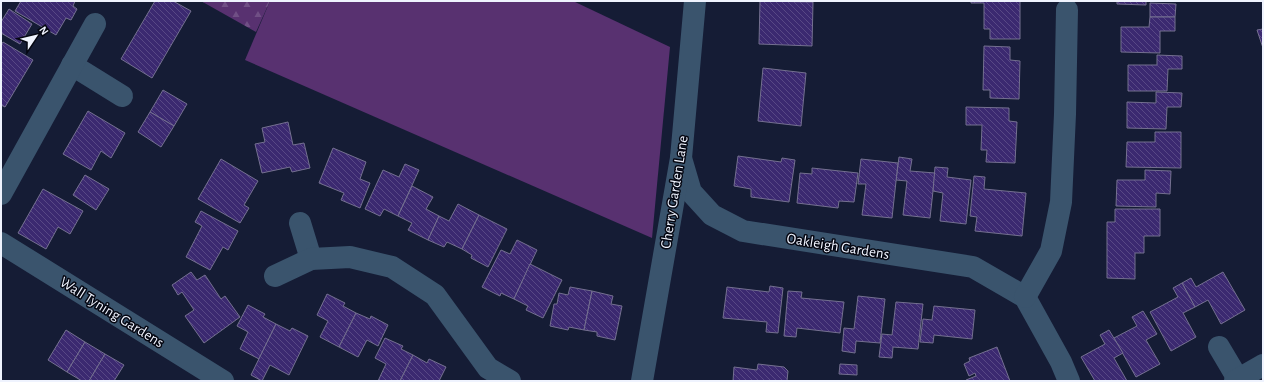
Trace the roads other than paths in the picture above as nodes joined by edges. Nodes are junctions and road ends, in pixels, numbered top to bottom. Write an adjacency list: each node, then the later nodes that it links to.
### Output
1 (695, 1): 6 (street, Cherry Garden Lane)
2 (1067, 10): 12 (street)
3 (95, 24): 4 (street)
4 (72, 65): 5 (street); 7 (street)
5 (122, 96)
6 (681, 158): 12 (street, Oakleigh Gardens); 18 (street, Cherry Garden Lane)
7 (1, 194)
8 (300, 223): 10 (street)
9 (1, 243): 16 (street, Wall Tyning Gardens)
10 (311, 259): 11 (street); 17 (street)
11 (275, 276)
12 (1025, 297): 19 (street)
13 (1219, 347): 15 (street)
14 (1263, 365): 15 (street)
15 (1236, 380)
16 (223, 381)
17 (510, 381)
18 (642, 381)
19 (1069, 381)

